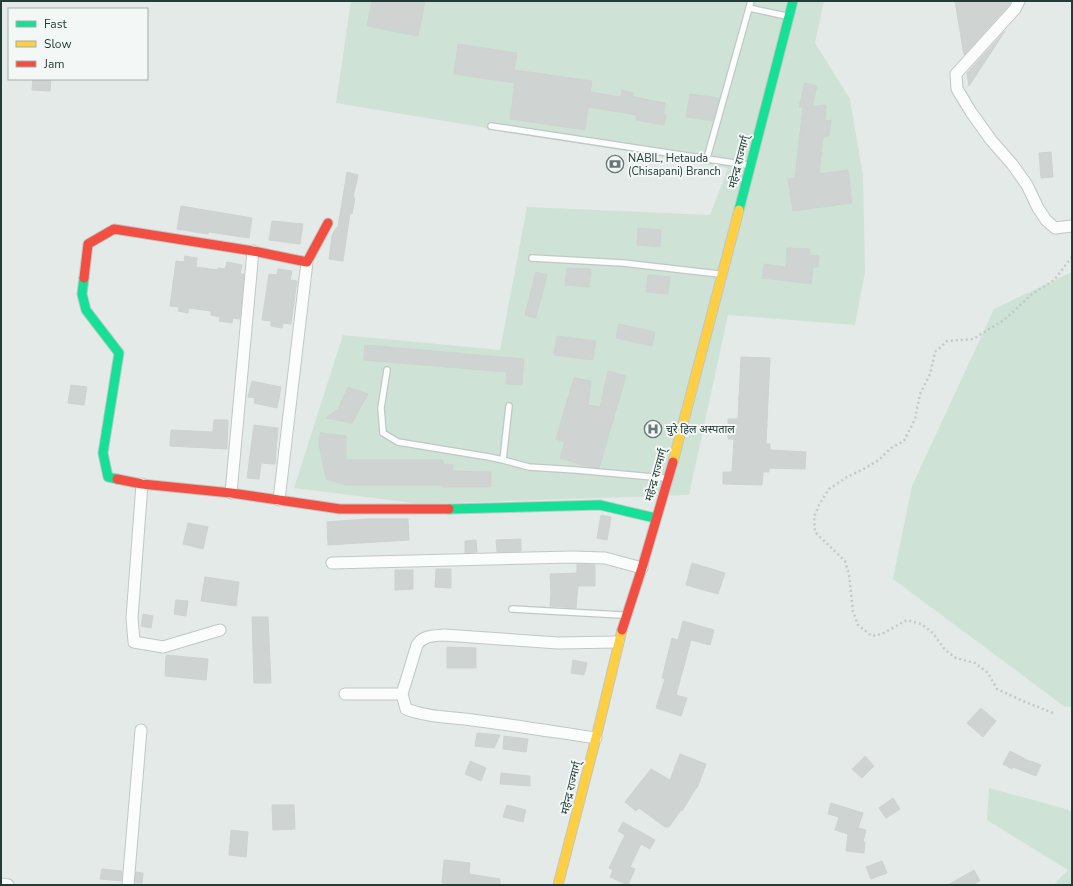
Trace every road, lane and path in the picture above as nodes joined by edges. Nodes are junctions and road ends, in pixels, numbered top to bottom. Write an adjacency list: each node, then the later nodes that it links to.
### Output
1 (751, 1): 4 (lane)
2 (793, 1): 5 (main road, महेन्द्र राज्मार्ग्)
3 (1019, 1): 10 (street)
4 (749, 8): 5 (lane); 7 (lane)
5 (790, 17): 8 (main road, महेन्द्र राज्मार्ग्)
6 (491, 126): 7 (lane)
7 (707, 158): 8 (lane)
8 (751, 165): 15 (main road, महेन्द्र राज्मार्ग्)
9 (328, 223): 14 (main road)
10 (1072, 226)
11 (253, 251): 14 (main road); 20 (main road); 21 (street)
12 (1072, 257): 32 (path)
13 (532, 258): 15 (lane)
14 (307, 262): 22 (street)
15 (722, 274): 19 (main road, महेन्द्र राज्मार्ग्)
16 (387, 370): 18 (lane)
17 (509, 406): 18 (lane)
18 (503, 460): 19 (lane)
19 (668, 479): 23 (main road, महेन्द्र राज्मार्ग्)
20 (142, 484): 21 (main road); 28 (street)
21 (231, 493): 22 (main road)
22 (279, 500): 23 (main road)
23 (656, 518): 25 (main road, महेन्द्र राज्मार्ग्)
24 (332, 563): 25 (street)
25 (642, 568): 27 (main road, महेन्द्र राज्मार्ग्)
26 (512, 609): 27 (lane)
27 (627, 616): 29 (main road, महेन्द्र राज्मार्ग्)
28 (220, 630)
29 (618, 642): 31 (street); 34 (main road, महेन्द्र राज्मार्ग्)
30 (345, 694): 31 (street)
31 (402, 694): 34 (street)
32 (1053, 713)
33 (141, 730): 37 (street)
34 (596, 738): 38 (main road, महेन्द्र राज्मार्ग्)
35 (1, 884): 36 (street)
36 (8, 885)
37 (128, 885)
38 (558, 885)

